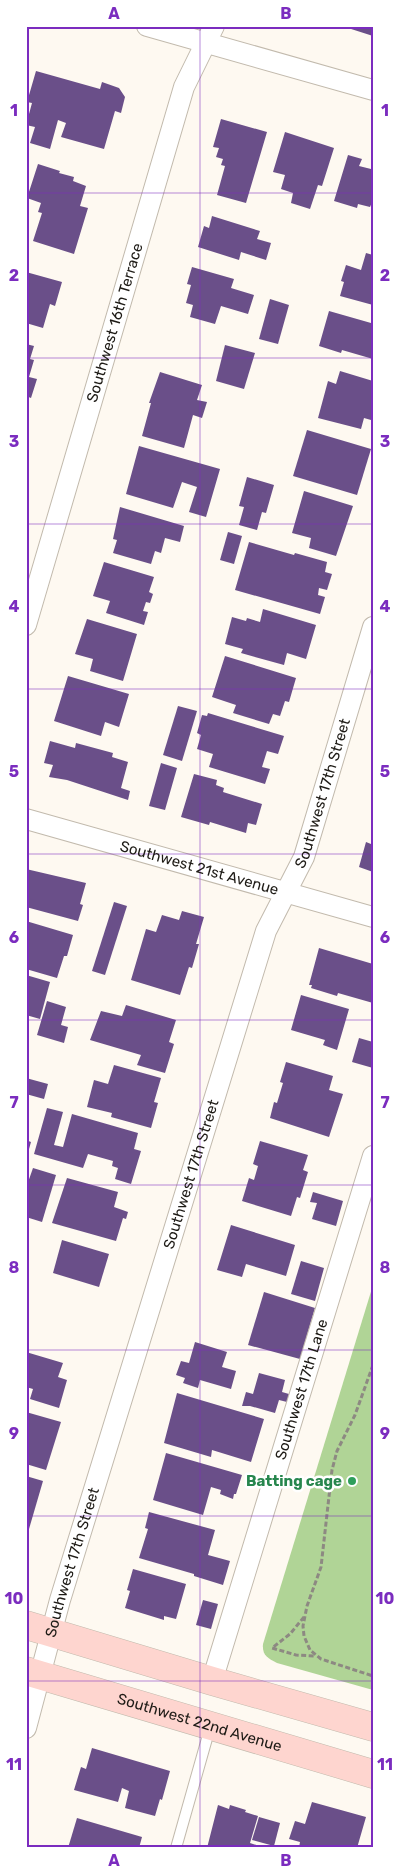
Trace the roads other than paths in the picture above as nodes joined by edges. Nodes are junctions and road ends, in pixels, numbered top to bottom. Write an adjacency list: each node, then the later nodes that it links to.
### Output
1 (147, 26): 2 (street)
2 (210, 35): 3 (street); 4 (street, Southwest 16th Terrace)
3 (373, 90)
4 (26, 624)
5 (373, 627): 7 (street, Southwest 17th Street)
6 (26, 819): 7 (street, Southwest 21st Avenue)
7 (286, 892): 8 (street, Southwest 21st Avenue); 10 (street, Southwest 17th Street)
8 (373, 917)
9 (373, 1156): 12 (street, Southwest 17th Lane)
10 (39, 1629): 11 (street, Southwest 17th Street); 12 (main road)
11 (33, 1673): 13 (main road, Southwest 22nd Avenue); 15 (street, Southwest 17th Street)
12 (212, 1681): 14 (main road)
13 (210, 1727): 16 (main road, Southwest 22nd Avenue); 17 (lane)
14 (373, 1727)
15 (26, 1728)
16 (373, 1774)
17 (176, 1848)

